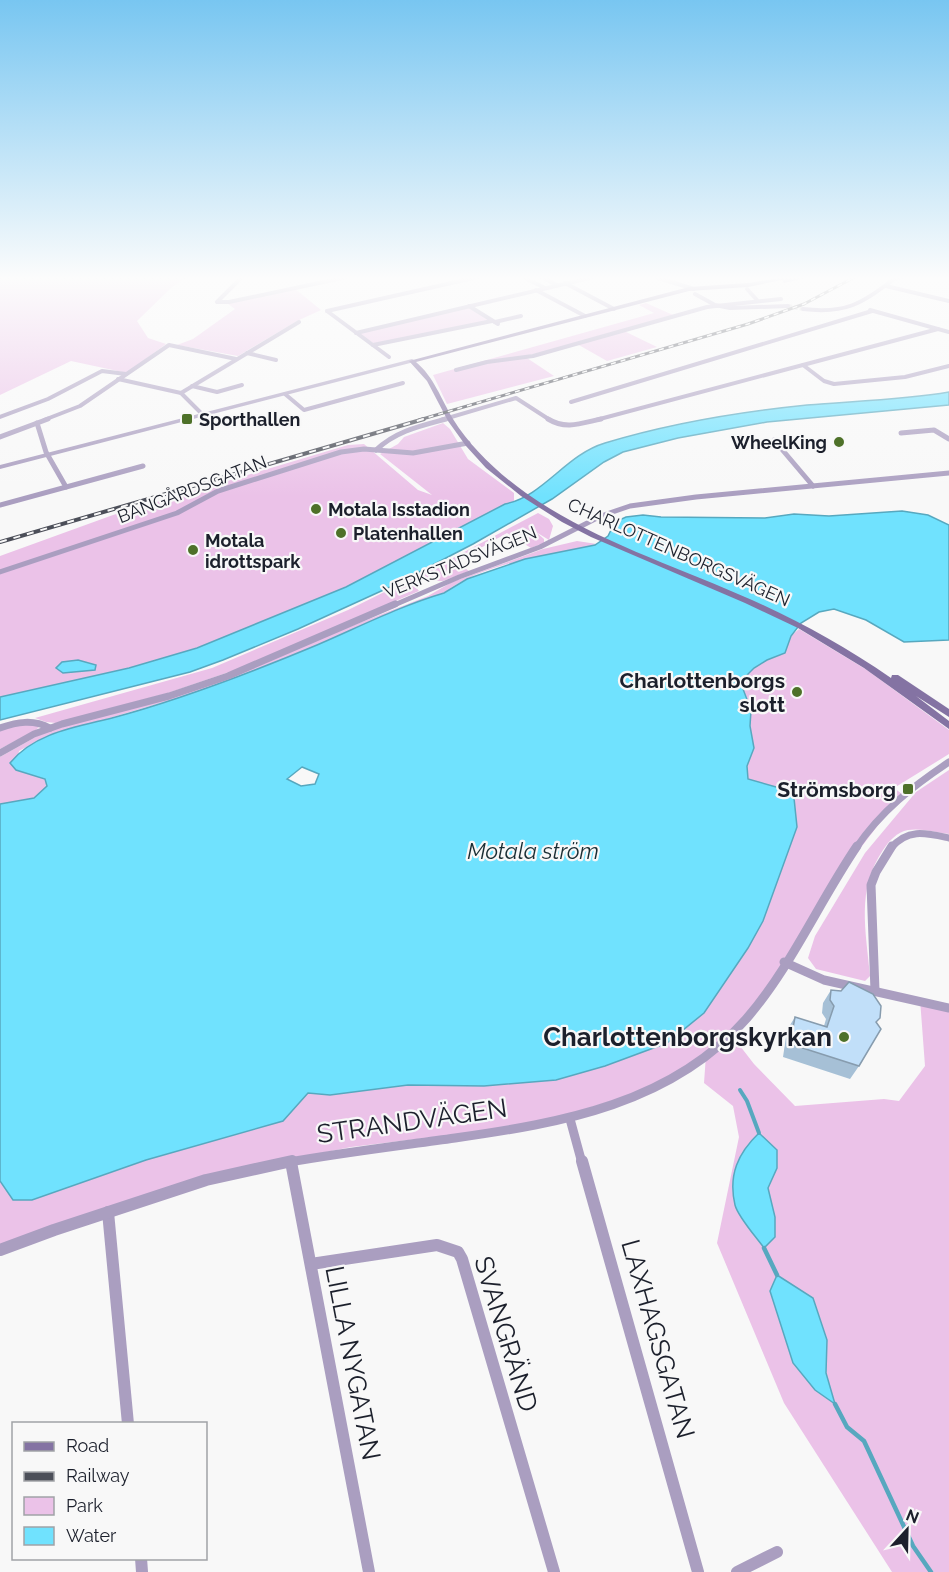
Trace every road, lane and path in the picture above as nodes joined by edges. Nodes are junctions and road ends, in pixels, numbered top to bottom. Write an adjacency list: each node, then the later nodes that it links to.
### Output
1 (161, 350): 17 (street)
2 (195, 350): 11 (street)
3 (251, 350): 9 (street)
4 (380, 350): 10 (street)
5 (453, 350): 13 (main road)
6 (553, 350): 16 (street)
7 (742, 350): 24 (street)
8 (858, 350): 14 (street)
9 (247, 353): 11 (street); 12 (street)
10 (389, 357)
11 (236, 359): 21 (street)
12 (276, 360)
13 (412, 361): 23 (street); 32 (main road, CHARLOTTENBORGSVÄGEN)
14 (803, 365): 15 (street); 33 (street)
15 (949, 366)
16 (456, 370)
17 (126, 374): 18 (street); 26 (street)
18 (118, 379): 22 (street); 27 (street)
19 (402, 383): 23 (street)
20 (242, 385): 21 (street)
21 (192, 386): 22 (street)
22 (181, 393): 25 (street)
23 (285, 393): 25 (street)
24 (571, 402)
25 (203, 415): 34 (street)
26 (0, 417)
27 (36, 423): 29 (street); 34 (street)
28 (901, 433): 30 (street)
29 (0, 437)
30 (949, 439)
31 (774, 440): 38 (street)
32 (468, 443): 33 (street, BANGÅRDSGATAN); 41 (main road, CHARLOTTENBORGSVÄGEN)
33 (376, 450): 42 (street, BANGÅRDSGATAN)
34 (47, 454): 36 (street); 39 (street)
35 (143, 466): 39 (street)
36 (0, 467)
37 (949, 473): 38 (street, VERKSTADSVÄGEN)
38 (813, 486): 41 (street, VERKSTADSVÄGEN)
39 (66, 487): 40 (street)
40 (0, 505)
41 (579, 527): 43 (main road, CHARLOTTENBORGSVÄGEN); 47 (street, VERKSTADSVÄGEN)
42 (0, 572)
43 (849, 653): 44 (main road, CHARLOTTENBORGSVÄGEN); 45 (main road, CHARLOTTENBORGSVÄGEN)
44 (949, 714)
45 (949, 726)
46 (0, 728): 47 (street)
47 (50, 728): 48 (street, VERKSTADSVÄGEN)
48 (0, 753)
49 (949, 762): 51 (street, STRANDVÄGEN)
50 (949, 838): 52 (street)
51 (784, 962): 52 (street); 54 (street, STRANDVÄGEN)
52 (875, 991): 53 (street)
53 (949, 1008)
54 (570, 1119): 55 (street, STRANDVÄGEN); 63 (street, LAXHAGSGATAN)
55 (291, 1162): 56 (street, STRANDVÄGEN); 58 (street, LILLA NYGATAN)
56 (108, 1212): 57 (street, STRANDVÄGEN); 59 (street)
57 (0, 1250)
58 (311, 1264): 61 (street, LILLA NYGATAN); 62 (street, SVANGRÄND)
59 (128, 1422)
60 (777, 1552): 64 (street)
61 (369, 1572)
62 (554, 1572)
63 (698, 1572)
64 (737, 1572)

